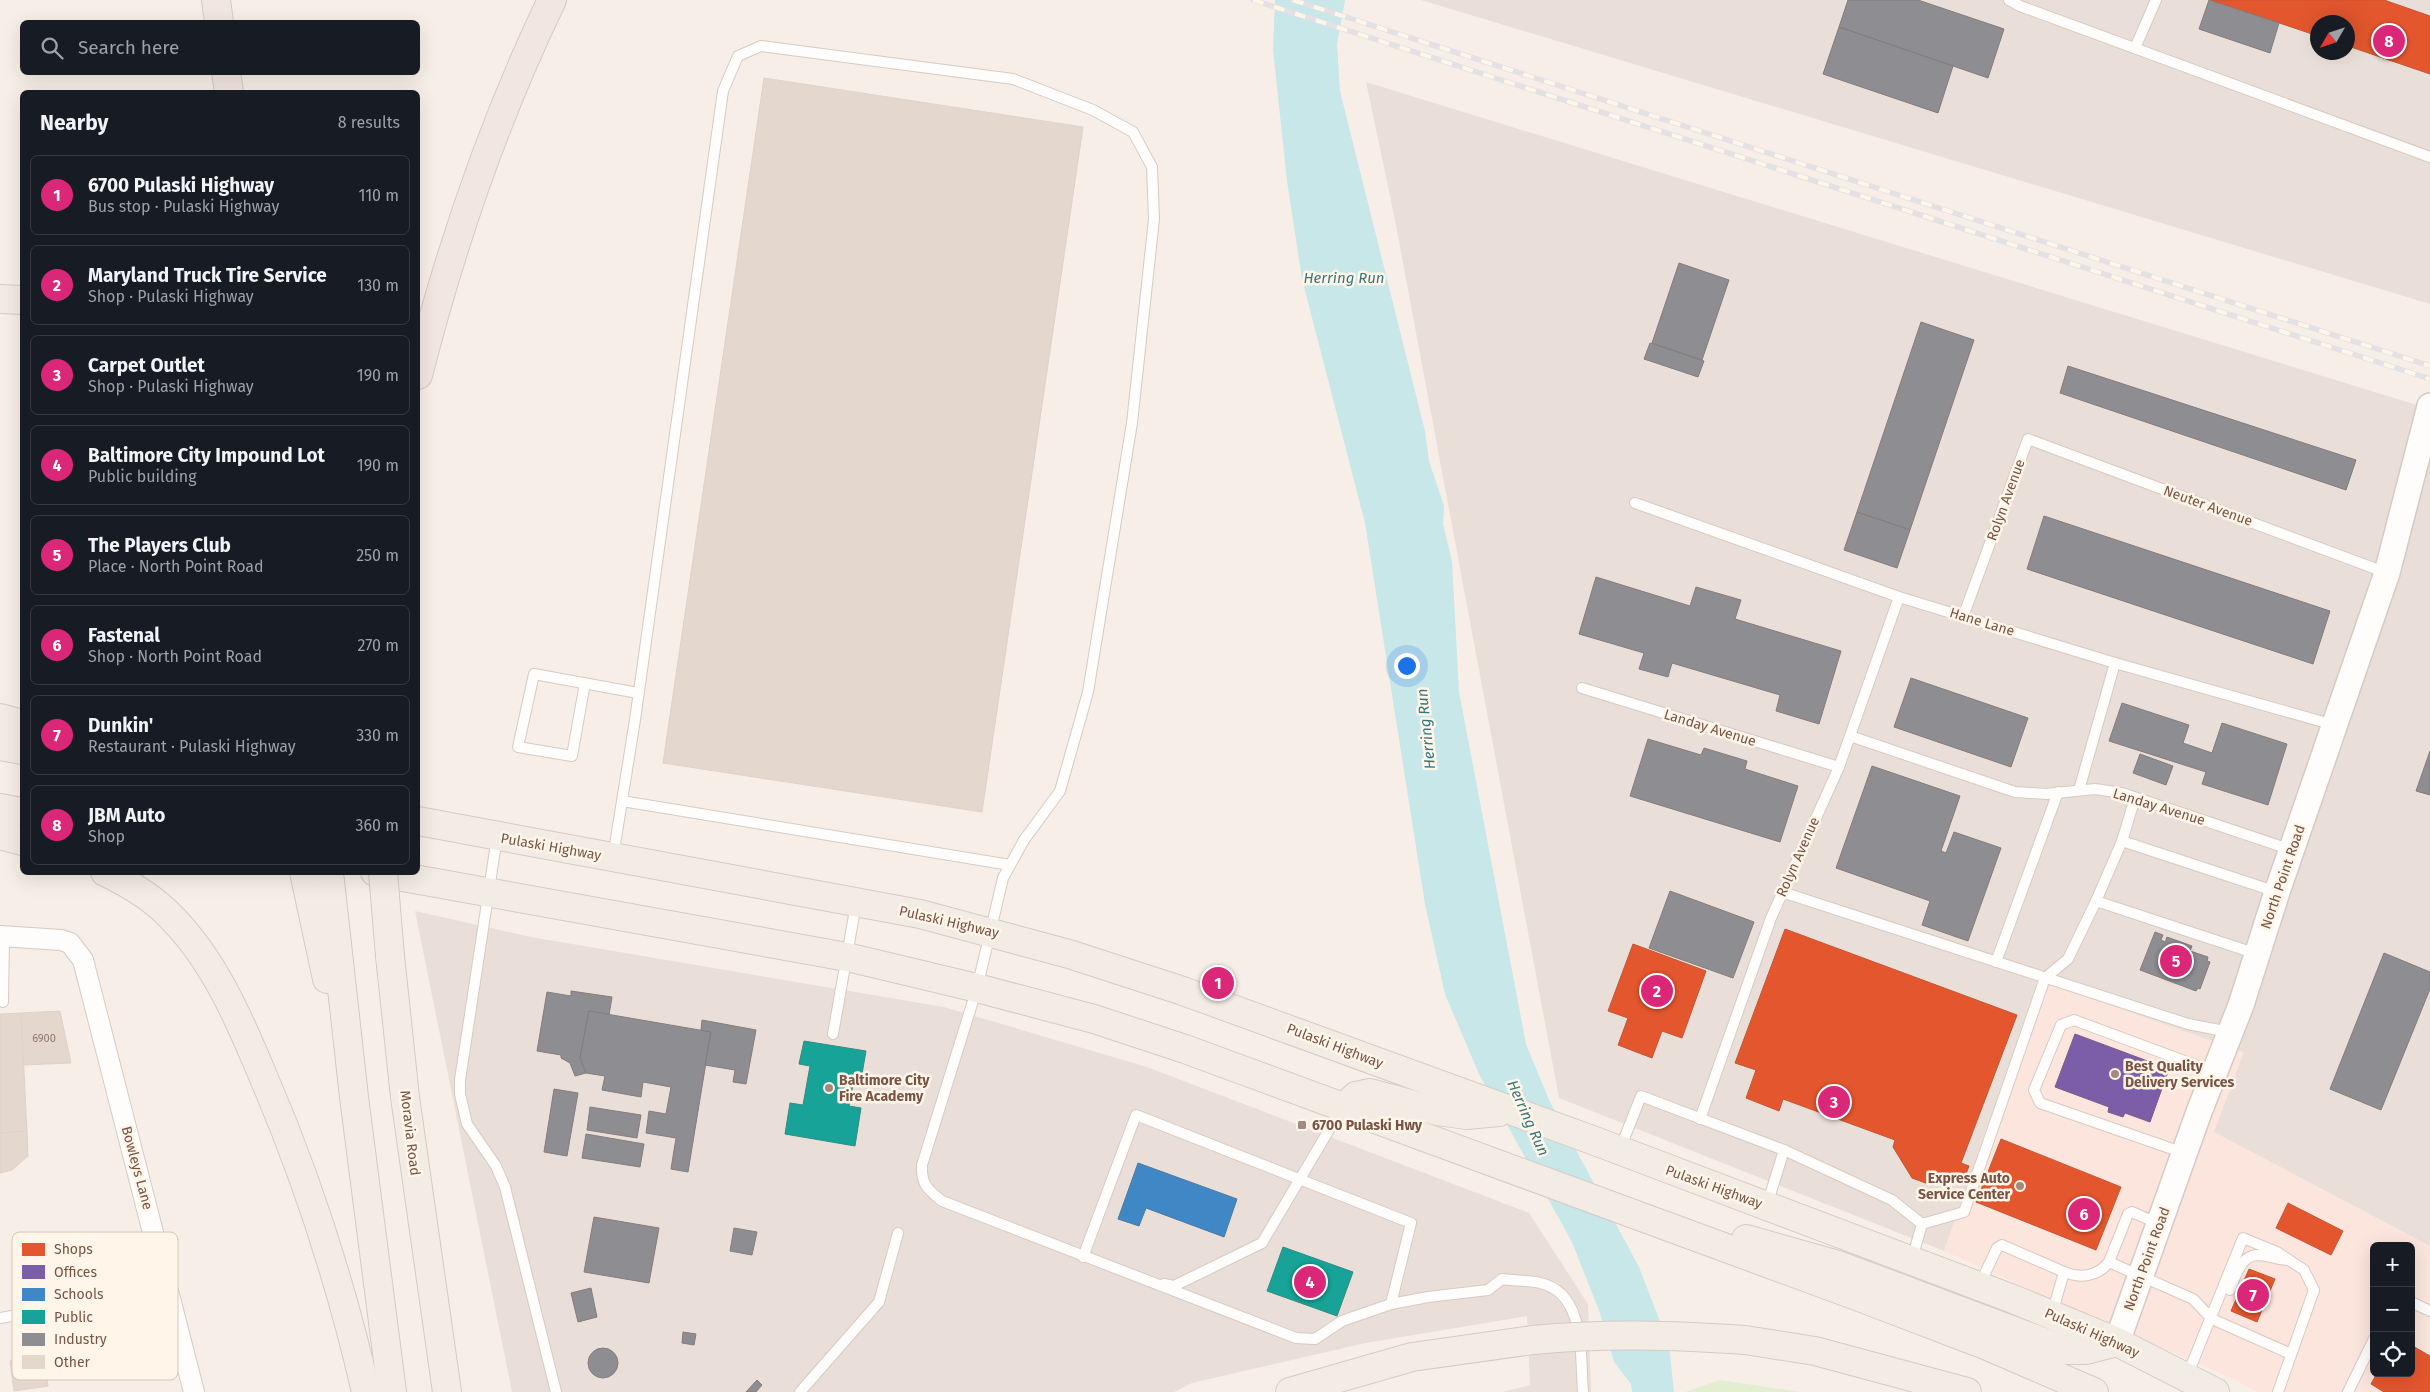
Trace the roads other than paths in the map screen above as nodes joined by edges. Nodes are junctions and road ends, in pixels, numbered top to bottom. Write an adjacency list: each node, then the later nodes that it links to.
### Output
1 (216, 0): 5 (highway)
2 (552, 0): 12 (highway)
3 (2009, 0): 6 (lane)
4 (2156, 0): 6 (lane)
5 (219, 20)
6 (2135, 48): 9 (lane)
7 (226, 75): 8 (highway)
8 (228, 90)
9 (2430, 157)
10 (0, 299): 11 (main road)
11 (20, 300)
12 (420, 367)
13 (2430, 406): 16 (street, North Point Road)
14 (2028, 439): 16 (lane, Neuter Avenue); 18 (lane, Rolyn Avenue)
15 (1634, 503): 17 (lane, Hane Lane)
16 (2387, 573): 25 (street, North Point Road)
17 (1899, 597): 18 (lane, Hane Lane); 26 (lane, Rolyn Avenue)
18 (1963, 616): 19 (lane, Hane Lane)
19 (2115, 663): 25 (lane, Hane Lane); 30 (lane)
20 (585, 683): 20 (lane); 22 (lane)
21 (1582, 688): 29 (lane, Landay Avenue)
22 (638, 693): 33 (lane); 43 (lane)
23 (0, 718): 24 (main road)
24 (20, 723)
25 (2335, 726): 41 (street, North Point Road)
26 (1850, 736): 29 (lane, Rolyn Avenue); 31 (lane, Landay Avenue)
27 (0, 746): 28 (main road)
28 (20, 750)
29 (1839, 767): 50 (lane, Rolyn Avenue)
30 (2079, 790): 31 (lane, Landay Avenue); 32 (lane, Landay Avenue)
31 (2058, 792): 59 (lane)
32 (2135, 798): 40 (lane); 41 (lane, Landay Avenue)
33 (622, 801): 42 (lane); 43 (lane)
34 (0, 808): 35 (main road)
35 (20, 812)
36 (420, 821): 38 (main road, Pulaski Highway)
37 (0, 835): 39 (main road)
38 (496, 837): 42 (main road, Pulaski Highway); 49 (lane)
39 (20, 841)
40 (2122, 841): 51 (lane); 52 (lane)
41 (2293, 850): 51 (street, North Point Road)
42 (613, 858): 53 (main road, Pulaski Highway)
43 (1010, 865): 54 (lane)
44 (110, 875): 102 (main road)
45 (305, 875): 56 (main road)
46 (329, 875): 56 (main road)
47 (382, 875): 104 (main road, Moravia Road, bridge)
48 (392, 875): 49 (main road)
49 (488, 892): 58 (main road); 105 (lane)
50 (1782, 892): 59 (lane); 68 (lane, Rolyn Avenue)
51 (2277, 892): 57 (street, North Point Road)
52 (2096, 901): 57 (lane); 60 (lane)
53 (856, 902): 54 (main road, Pulaski Highway); 58 (lane)
54 (992, 931): 61 (lane); 67 (main road, Pulaski Highway)
55 (2, 936): 62 (lane); 77 (street, Bowleys Lane)
56 (329, 945): 103 (main road)
57 (2258, 954): 63 (street, North Point Road)
58 (847, 957): 61 (main road); 64 (lane)
59 (1996, 962): 60 (lane)
60 (2046, 978): 63 (lane); 74 (lane)
61 (977, 988): 66 (main road); 79 (lane)
62 (3, 1002)
63 (2230, 1033): 65 (street, North Point Road)
64 (833, 1034)
65 (2215, 1072): 71 (street, North Point Road); 71 (lane)
66 (1343, 1108): 67 (main road); 72 (lane); 76 (main road)
67 (1511, 1111): 70 (main road, Pulaski Highway)
68 (1700, 1118): 69 (lane); 70 (lane)
69 (1784, 1150): 73 (lane); 74 (lane)
70 (1620, 1151): 73 (main road, Pulaski Highway)
71 (2185, 1153): 75 (street, North Point Road)
72 (1299, 1179): 79 (lane); 85 (lane); 87 (lane)
73 (1766, 1206): 80 (main road, Pulaski Highway)
74 (1922, 1224): 80 (lane)
75 (2160, 1224): 82 (lane); 84 (street, North Point Road)
76 (1663, 1226): 96 (main road); 111 (main road)
77 (153, 1232)
78 (898, 1233): 106 (lane)
79 (1083, 1256): 85 (lane)
80 (1912, 1260): 86 (main road, Pulaski Highway)
81 (2288, 1260): 89 (lane); 89 (lane); 98 (lane)
82 (2109, 1262): 83 (lane); 84 (lane)
83 (2064, 1272): 86 (lane); 91 (lane)
84 (2141, 1276): 94 (lane); 96 (street, North Point Road)
85 (1153, 1283): 87 (lane)
86 (1979, 1286): 91 (main road, Pulaski Highway)
87 (1391, 1304): 99 (lane)
88 (2415, 1304): 90 (lane)
89 (2217, 1305): 94 (lane)
90 (2430, 1311)
91 (2052, 1315): 96 (main road, Pulaski Highway)
92 (12, 1316): 93 (lane)
93 (0, 1318)
94 (2212, 1319): 98 (lane); 100 (lane)
95 (178, 1330): 101 (street, Bowleys Lane)
96 (2117, 1342): 100 (main road, Pulaski Highway)
97 (2370, 1347): 114 (lane)
98 (2291, 1354): 113 (lane)
99 (1580, 1357): 108 (lane); 109 (lane)
100 (2187, 1377): 112 (main road, Pulaski Highway)
101 (194, 1392)
102 (366, 1392)
103 (392, 1392)
104 (447, 1392)
105 (556, 1392)
106 (800, 1392)
107 (1290, 1392): 110 (main road, bridge)
108 (1576, 1392)
109 (1583, 1392)
110 (1967, 1392)
111 (2094, 1392)
112 (2215, 1392)
113 (2278, 1392)
114 (2348, 1392)

